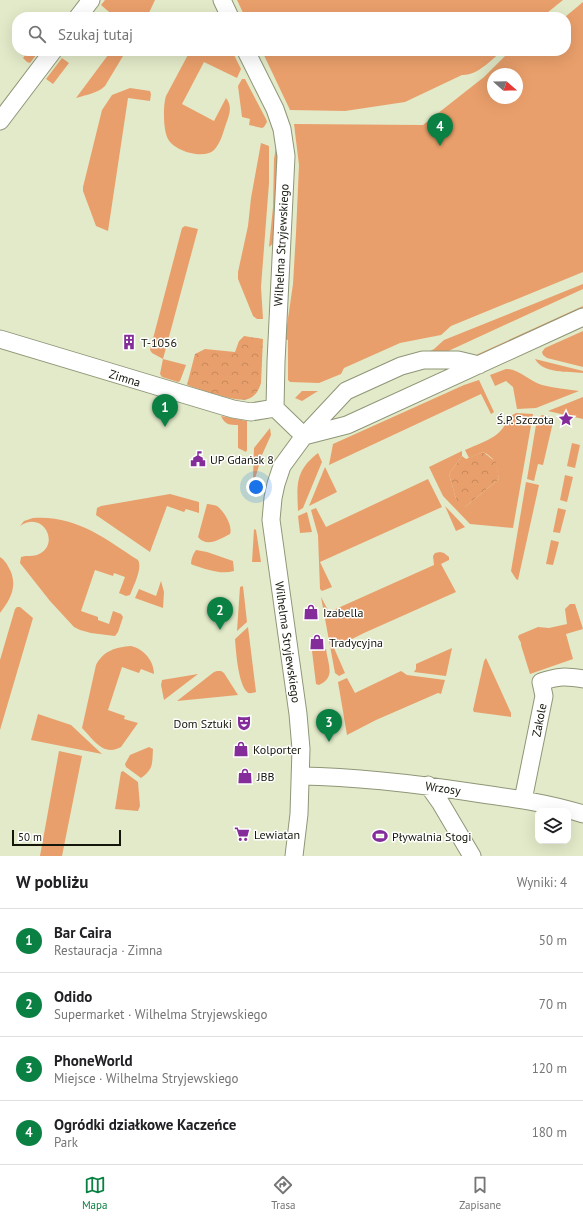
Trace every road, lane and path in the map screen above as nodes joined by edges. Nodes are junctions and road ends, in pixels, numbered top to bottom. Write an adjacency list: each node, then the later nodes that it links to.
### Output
1 (91, 0): 3 (street)
2 (222, 0): 4 (street)
3 (82, 12)
4 (228, 12)
5 (49, 56): 7 (street)
6 (248, 56): 11 (street, Wilhelma Stryjewskiego)
7 (0, 121)
8 (583, 317): 10 (street)
9 (0, 339): 11 (street, Zimna)
10 (479, 365): 12 (street); 12 (street, Wilhelma Stryjewskiego)
11 (275, 408): 12 (street)
12 (304, 436): 14 (street, Wilhelma Stryjewskiego)
13 (583, 679): 16 (street, Zakole)
14 (301, 776): 15 (street, Wrzosy); 18 (street, Wilhelma Stryjewskiego)
15 (428, 786): 16 (street, Wrzosy); 19 (street)
16 (523, 800): 17 (street, Wrzosy)
17 (583, 814)
18 (294, 856)
19 (472, 856)

